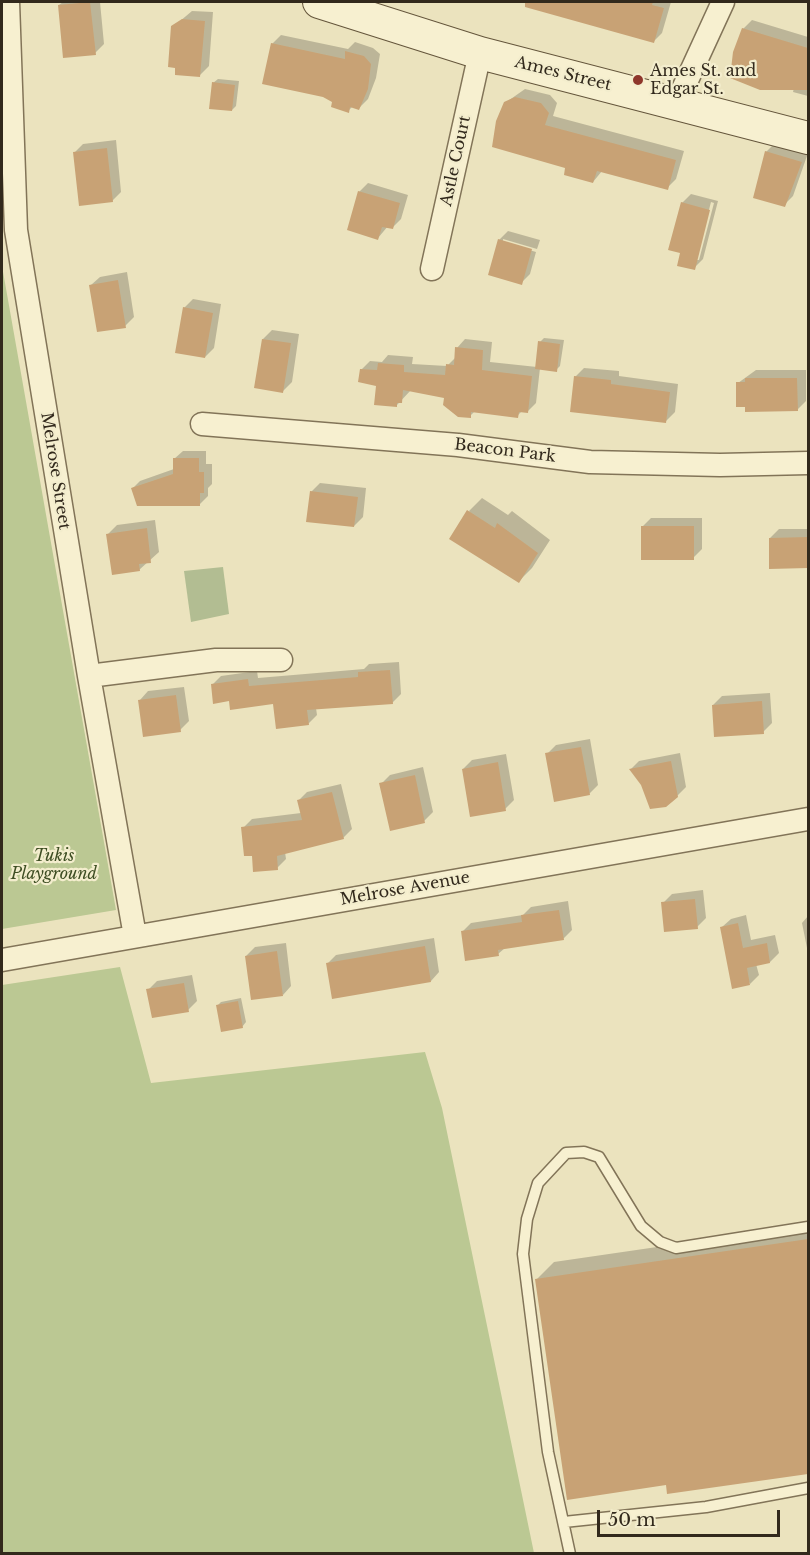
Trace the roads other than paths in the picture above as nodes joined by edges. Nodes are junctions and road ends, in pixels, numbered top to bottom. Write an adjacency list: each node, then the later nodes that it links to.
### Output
1 (8, 2): 11 (street, Melrose Street)
2 (319, 2): 4 (street, Ames Street)
3 (723, 2): 5 (street)
4 (480, 53): 5 (street, Ames Street); 7 (street, Astle Court)
5 (677, 102): 6 (street, Ames Street)
6 (808, 138)
7 (432, 269)
8 (202, 424): 9 (street, Beacon Park)
9 (808, 463)
10 (280, 660): 11 (street)
11 (89, 676): 13 (street, Melrose Street)
12 (808, 819): 13 (street, Melrose Avenue)
13 (135, 936): 14 (street, Melrose Avenue)
14 (2, 960)
15 (808, 1227): 17 (lane)
16 (808, 1488): 17 (lane)
17 (564, 1522): 18 (lane)
18 (570, 1554)

